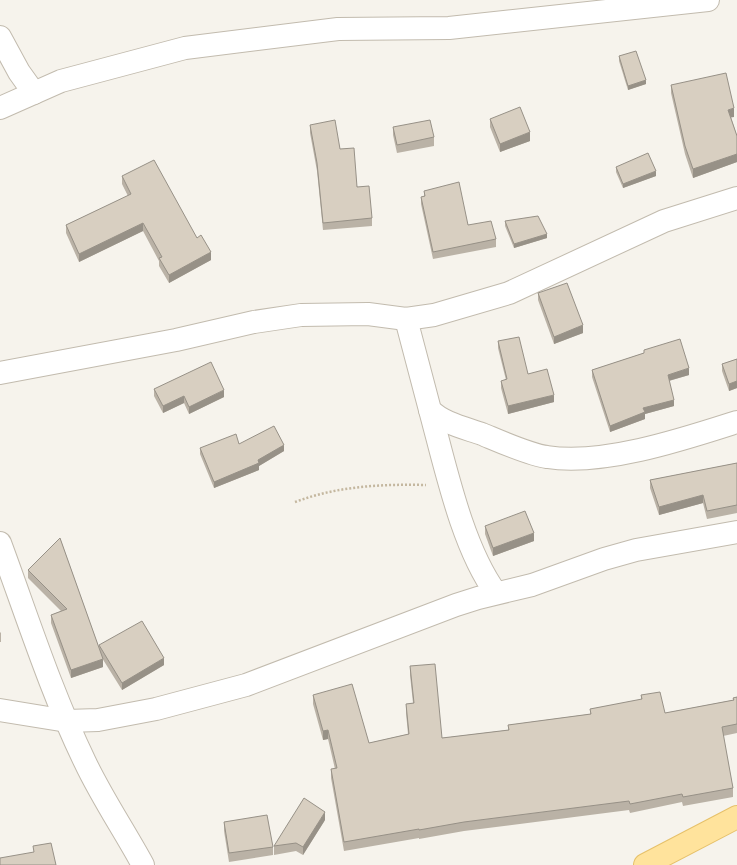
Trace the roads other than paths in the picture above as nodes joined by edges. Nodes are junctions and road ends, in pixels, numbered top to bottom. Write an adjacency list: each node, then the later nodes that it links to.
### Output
1 (708, 0): 3 (street)
2 (0, 37): 3 (street)
3 (34, 93): 4 (street)
4 (0, 108)
5 (737, 198): 6 (street)
6 (406, 319): 7 (street); 8 (street)
7 (0, 372)
8 (430, 410): 9 (street); 12 (street)
9 (737, 422)
10 (737, 532): 12 (street)
11 (0, 543): 14 (street)
12 (496, 593): 14 (street)
13 (0, 710): 14 (street)
14 (67, 721): 16 (street)
15 (737, 818): 17 (main road)
16 (143, 865)
17 (645, 865)

